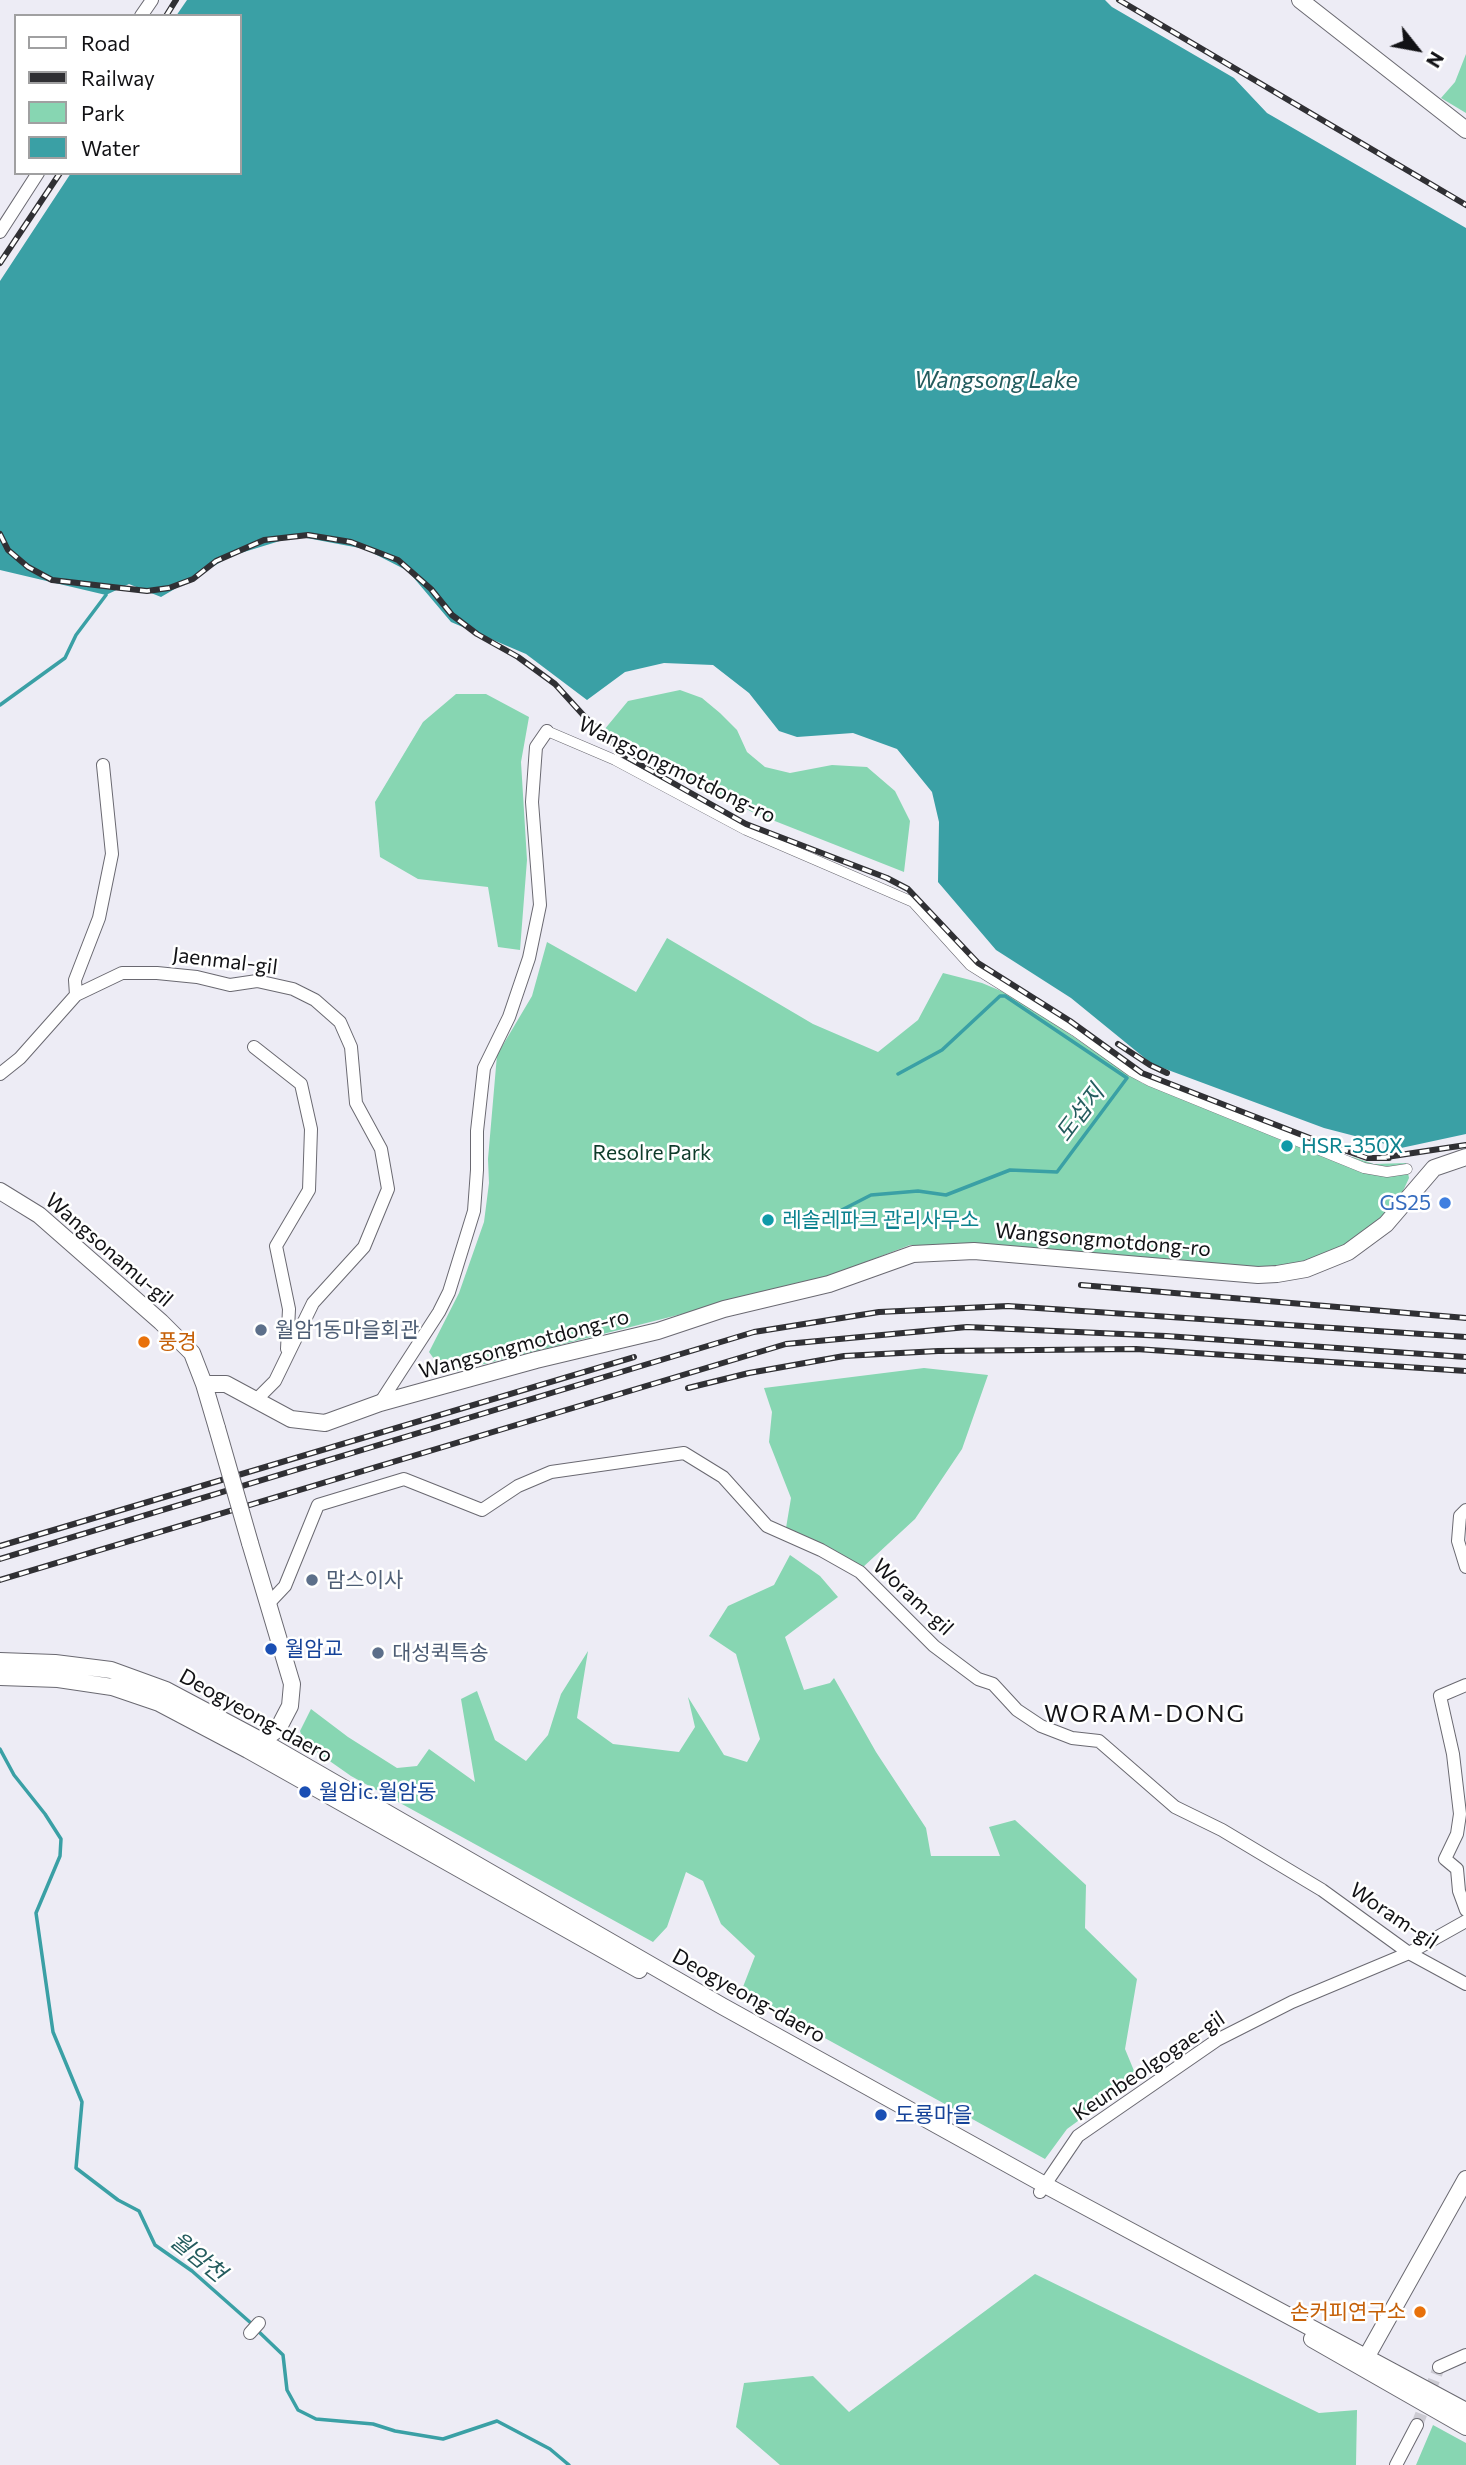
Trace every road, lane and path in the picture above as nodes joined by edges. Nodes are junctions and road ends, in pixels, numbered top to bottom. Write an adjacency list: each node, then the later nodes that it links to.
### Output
1 (1300, 0): 2 (street)
2 (1466, 130)
3 (37, 175): 4 (street)
4 (0, 232)
5 (547, 730): 11 (street, Wangsongmotdong-ro); 16 (street, Wangsongmotdong-ro)
6 (103, 765): 7 (street)
7 (76, 995): 9 (street, Jaenmal-gil); 13 (street, Jaenmal-gil)
8 (254, 1047): 13 (street)
9 (0, 1074)
10 (1466, 1157): 16 (street, Wangsongmotdong-ro)
11 (1407, 1169)
12 (0, 1191): 14 (street, Wangsonamu-gil)
13 (287, 1357): 15 (street, Jaenmal-gil)
14 (204, 1384): 15 (street, Wangsongmotdong-ro); 19 (street, bridge)
15 (256, 1399): 16 (street, Wangsongmotdong-ro)
16 (380, 1403)
17 (1466, 1510): 18 (street)
18 (1466, 1567)
19 (268, 1604): 23 (street); 26 (street, Woram-gil)
20 (0, 1661): 23 (street, Deogyeong-daero)
21 (0, 1677): 23 (street, Deogyeong-daero)
22 (1466, 1685): 24 (street)
23 (255, 1746): 29 (street, Deogyeong-daero)
24 (1466, 1910)
25 (1466, 1921): 26 (street, Keunbeolgogae-gil)
26 (1409, 1953): 27 (street, Woram-gil); 29 (street, Keunbeolgogae-gil)
27 (1466, 1984)
28 (1466, 2179): 31 (street)
29 (1042, 2188): 31 (street, Deogyeong-daero)
30 (1466, 2355): 32 (street)
31 (1364, 2362): 33 (street, Deogyeong-daero); 35 (street, Deogyeong-daero)
32 (1439, 2367)
33 (1466, 2411)
34 (1418, 2425): 36 (street)
35 (1466, 2427)
36 (1396, 2465)

